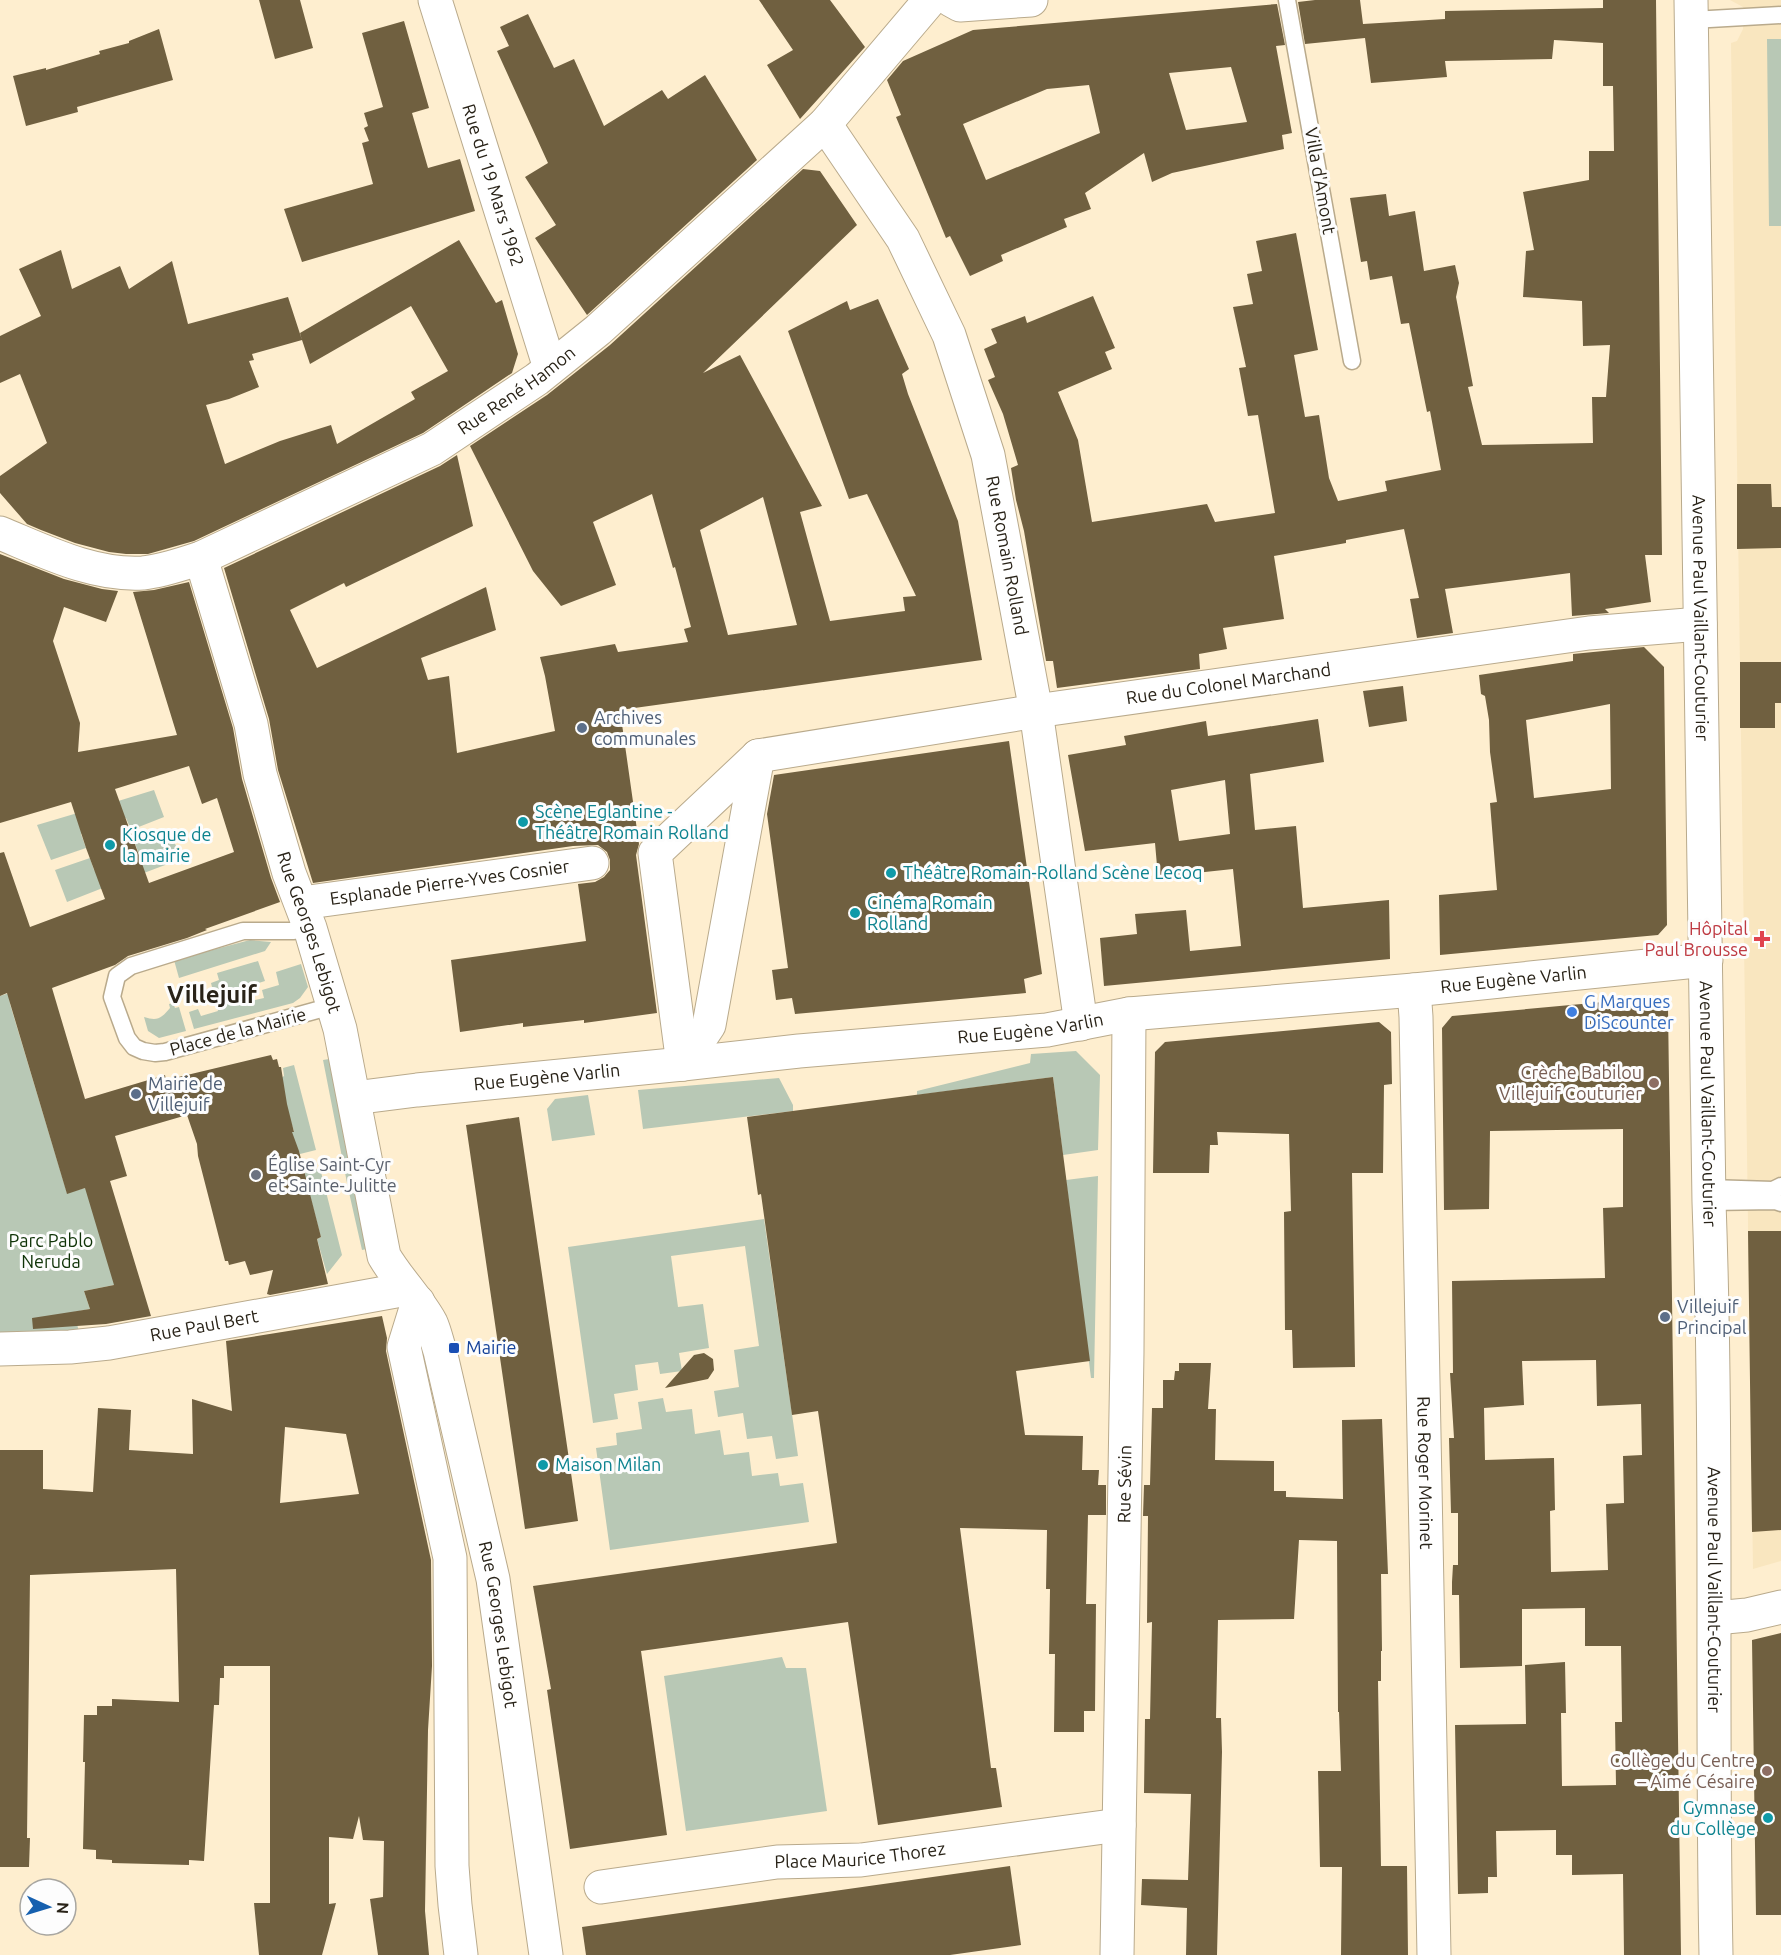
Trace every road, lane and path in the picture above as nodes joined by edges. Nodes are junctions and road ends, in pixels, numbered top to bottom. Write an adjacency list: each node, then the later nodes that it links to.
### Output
1 (435, 0): 10 (street, Rue du 19 Mars 1962)
2 (930, 0): 8 (street, Rue René Hamon)
3 (951, 0): 4 (street)
4 (1030, 0)
5 (1287, 0): 9 (lane, Villa d'Amont)
6 (1691, 10): 7 (lane); 13 (street, Avenue Paul Vaillant-Couturier)
7 (1781, 15)
8 (825, 124): 10 (street, Rue René Hamon); 14 (street, Rue Romain Rolland)
9 (1352, 361)
10 (550, 368): 12 (street, Rue René Hamon)
11 (0, 532): 12 (street, Rue René Hamon)
12 (201, 558): 17 (street, Rue Georges Lebigot)
13 (1700, 624): 14 (street, Rue du Colonel Marchand); 18 (street, Avenue Paul Vaillant-Couturier)
14 (1036, 711): 15 (street, Rue du Colonel Marchand); 22 (street, Rue Romain Rolland)
15 (758, 756): 23 (street); 23 (street)
16 (592, 863): 17 (street, Esplanade Pierre-Yves Cosnier)
17 (309, 915): 20 (street, Rue Georges Lebigot); 20 (lane, Place de la Mairie)
18 (1706, 960): 19 (street, Rue Eugène Varlin); 26 (street, Avenue Paul Vaillant-Couturier)
19 (1414, 990): 21 (street, Rue Eugène Varlin); 37 (street, Rue Roger Morinet)
20 (332, 1006): 24 (street, Rue Georges Lebigot)
21 (1129, 1014): 22 (street, Rue Eugène Varlin); 32 (street, Rue Sévin)
22 (1081, 1024): 23 (street, Rue Eugène Varlin)
23 (683, 1064): 24 (street, Rue Eugène Varlin)
24 (354, 1098): 28 (street, Rue Georges Lebigot)
25 (1781, 1186): 26 (lane)
26 (1709, 1195): 27 (lane); 31 (street, Avenue Paul Vaillant-Couturier)
27 (1781, 1203)
28 (412, 1295): 29 (street, Rue Paul Bert); 34 (street, Rue Georges Lebigot); 35 (street, Rue Georges Lebigot)
29 (0, 1349)
30 (1781, 1607): 31 (street)
31 (1715, 1618): 38 (street, Avenue Paul Vaillant-Couturier)
32 (1119, 1825): 33 (street, Place Maurice Thorez); 36 (street, Rue Sévin)
33 (601, 1887)
34 (461, 1955)
35 (546, 1955)
36 (1117, 1955)
37 (1434, 1955)
38 (1716, 1955)

